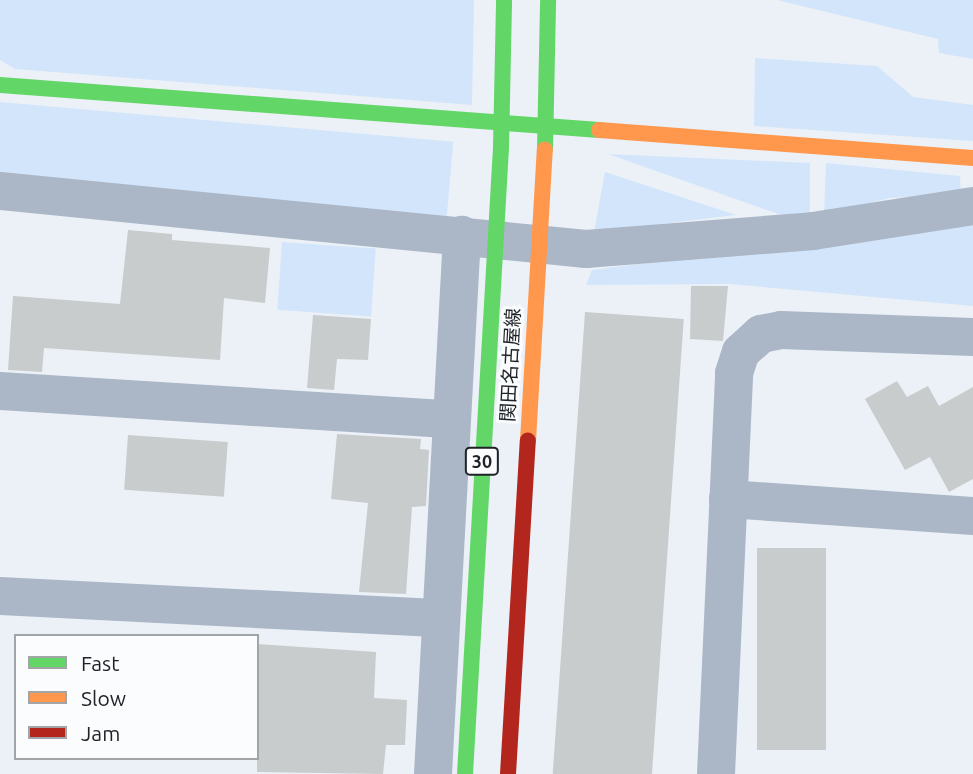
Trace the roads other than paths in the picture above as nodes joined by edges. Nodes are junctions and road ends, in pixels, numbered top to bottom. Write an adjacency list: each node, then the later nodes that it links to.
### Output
1 (504, 0): 4 (main road, 関田名古屋線 / 30)
2 (548, 0): 5 (main road, 関田名古屋線 / 30)
3 (0, 85): 4 (main road)
4 (502, 124): 5 (main road); 18 (main road, 関田名古屋線 / 30, bridge)
5 (547, 127): 6 (main road); 19 (main road, 関田名古屋線 / 30, bridge)
6 (973, 158)
7 (0, 191): 9 (street)
8 (973, 206): 9 (street)
9 (462, 235): 12 (street)
10 (973, 337): 13 (street)
11 (0, 391): 12 (street)
12 (451, 419): 16 (street)
13 (728, 499): 14 (street); 20 (street)
14 (973, 516)
15 (0, 596): 16 (street)
16 (440, 618): 17 (street)
17 (433, 774)
18 (465, 774)
19 (508, 774)
20 (716, 774)

